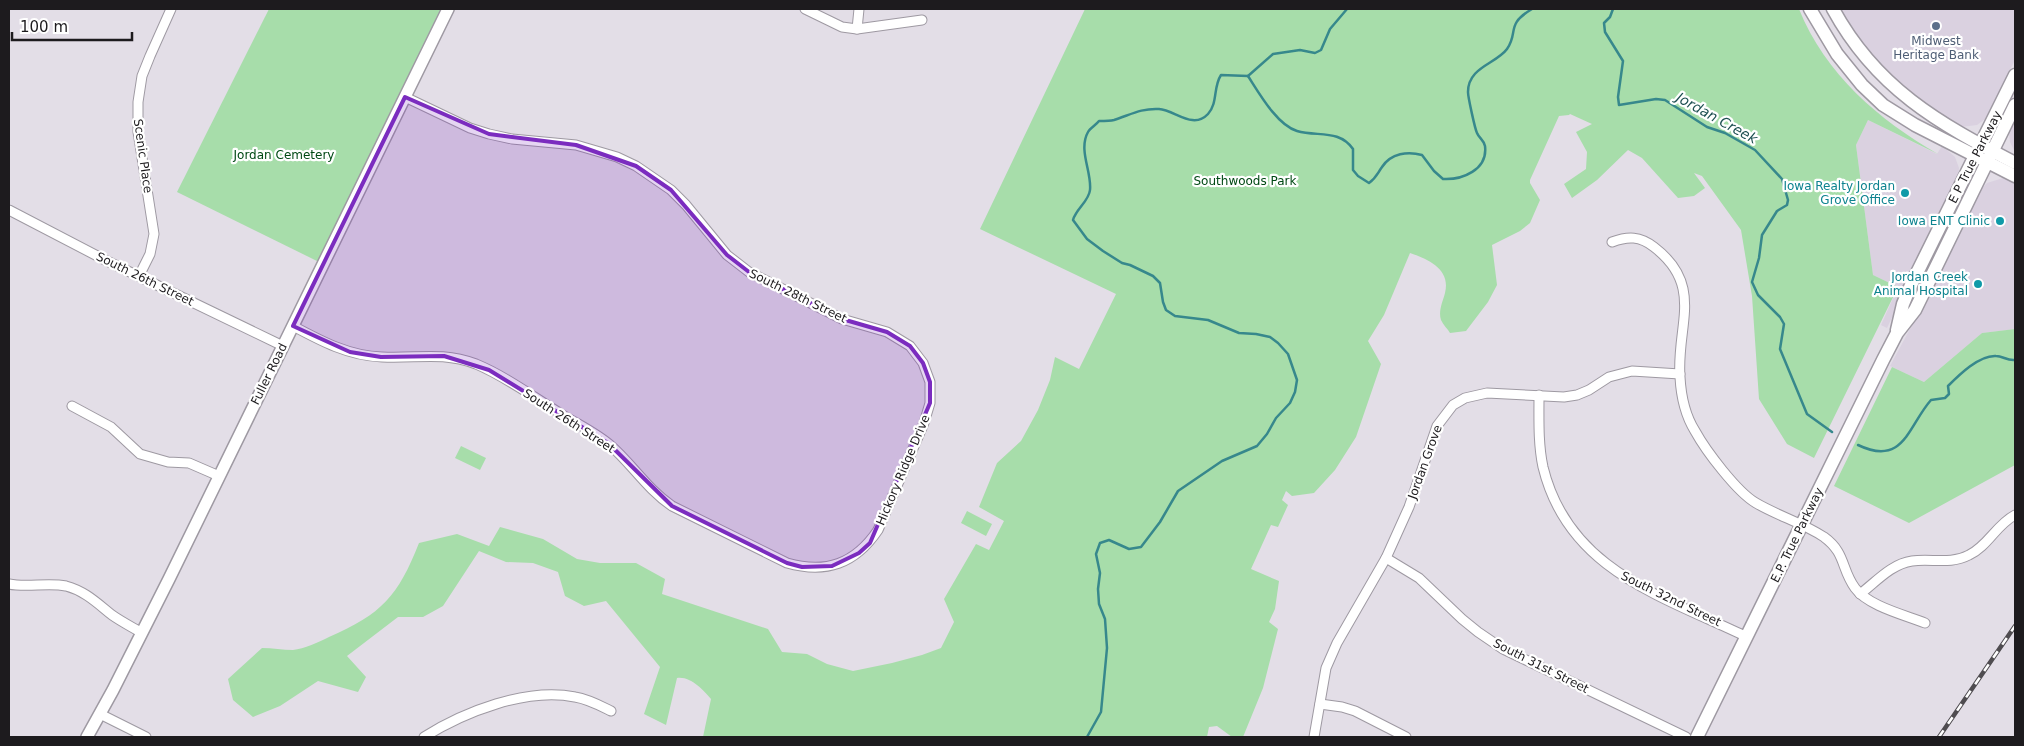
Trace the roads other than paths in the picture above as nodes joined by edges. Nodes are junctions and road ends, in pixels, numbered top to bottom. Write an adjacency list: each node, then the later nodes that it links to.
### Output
1 (171, 9): 19 (street, Scenic Place)
2 (448, 9): 10 (street, Fuller Road)
3 (806, 9): 8 (street)
4 (859, 9): 8 (street)
5 (1810, 9): 13 (main road)
6 (1833, 9): 12 (main road)
7 (922, 20): 8 (street)
8 (858, 29)
9 (2015, 75): 12 (main road, E P True Parkway)
10 (404, 97): 20 (street, Fuller Road); 23 (street, South 28th Street)
11 (2015, 105): 14 (main road, E P True Parkway)
12 (1981, 145): 13 (main road, E P True Parkway); 14 (main road)
13 (1974, 156): 14 (main road); 21 (main road, E P True Parkway)
14 (1990, 157): 15 (main road); 16 (main road); 21 (main road, E P True Parkway)
15 (2015, 163)
16 (2015, 176)
17 (9, 210): 19 (street, South 26th Street)
18 (1612, 242): 24 (street)
19 (139, 276): 22 (street, South 26th Street)
20 (293, 326): 22 (street, Fuller Road); 31 (street, South 26th Street)
21 (1896, 333): 29 (main road, E.P. True Parkway)
22 (283, 346): 27 (street, Fuller Road)
23 (910, 346): 31 (street, Hickory Ridge Drive)
24 (1680, 374): 25 (street, Jordan Grove); 29 (street)
25 (1539, 395): 30 (street, Jordan Grove); 36 (street, South 32nd Street)
26 (72, 406): 27 (street)
27 (219, 476): 35 (street, Fuller Road)
28 (2015, 516): 33 (street)
29 (1802, 525): 33 (street); 36 (main road, E.P. True Parkway)
30 (1386, 558): 37 (street, Jordan Grove); 45 (street, South 31st Street)
31 (823, 568)
32 (9, 584): 35 (street)
33 (1860, 594): 34 (street)
34 (1925, 624)
35 (142, 633): 39 (street, Fuller Road)
36 (1747, 636): 46 (main road, E.P. True Parkway)
37 (1320, 704): 43 (street, Jordan Grove); 44 (street)
38 (611, 711): 42 (street)
39 (100, 714): 40 (street, Fuller Road); 41 (street)
40 (87, 737)
41 (146, 737)
42 (424, 737)
43 (1314, 737)
44 (1406, 737)
45 (1686, 737)
46 (1697, 737)

